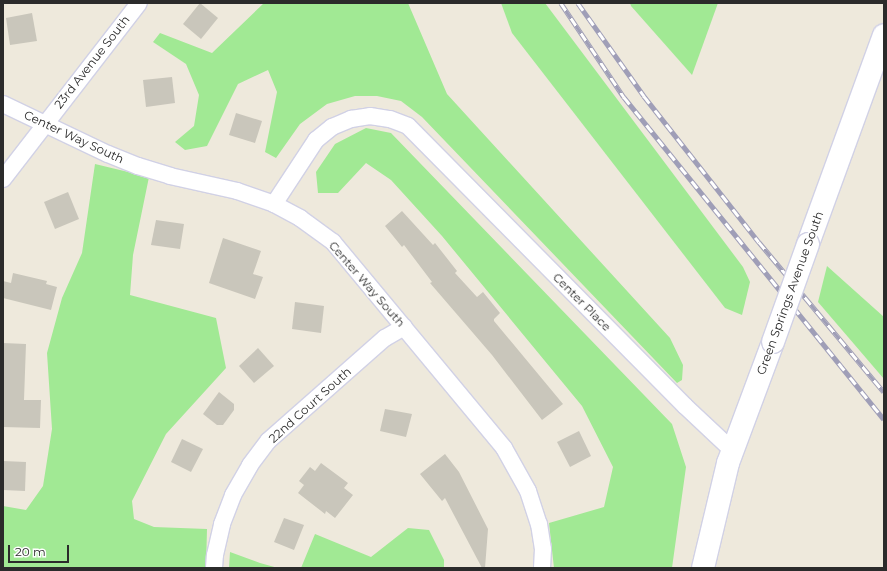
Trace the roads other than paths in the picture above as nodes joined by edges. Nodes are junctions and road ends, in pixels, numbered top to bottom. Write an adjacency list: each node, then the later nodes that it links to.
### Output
1 (139, 3): 4 (street, 23rd Avenue South)
2 (884, 35): 8 (main road, Green Springs Avenue South, bridge)
3 (3, 104): 4 (street, Center Way South)
4 (44, 124): 5 (street, 23rd Avenue South); 6 (street, Center Way South)
5 (3, 179)
6 (274, 204): 7 (street, Center Way South); 8 (street, Center Place)
7 (404, 327): 10 (street, 22nd Court South); 11 (street, Center Way South)
8 (733, 451): 9 (main road, Green Springs Avenue South)
9 (707, 563)
10 (214, 568)
11 (542, 568)

